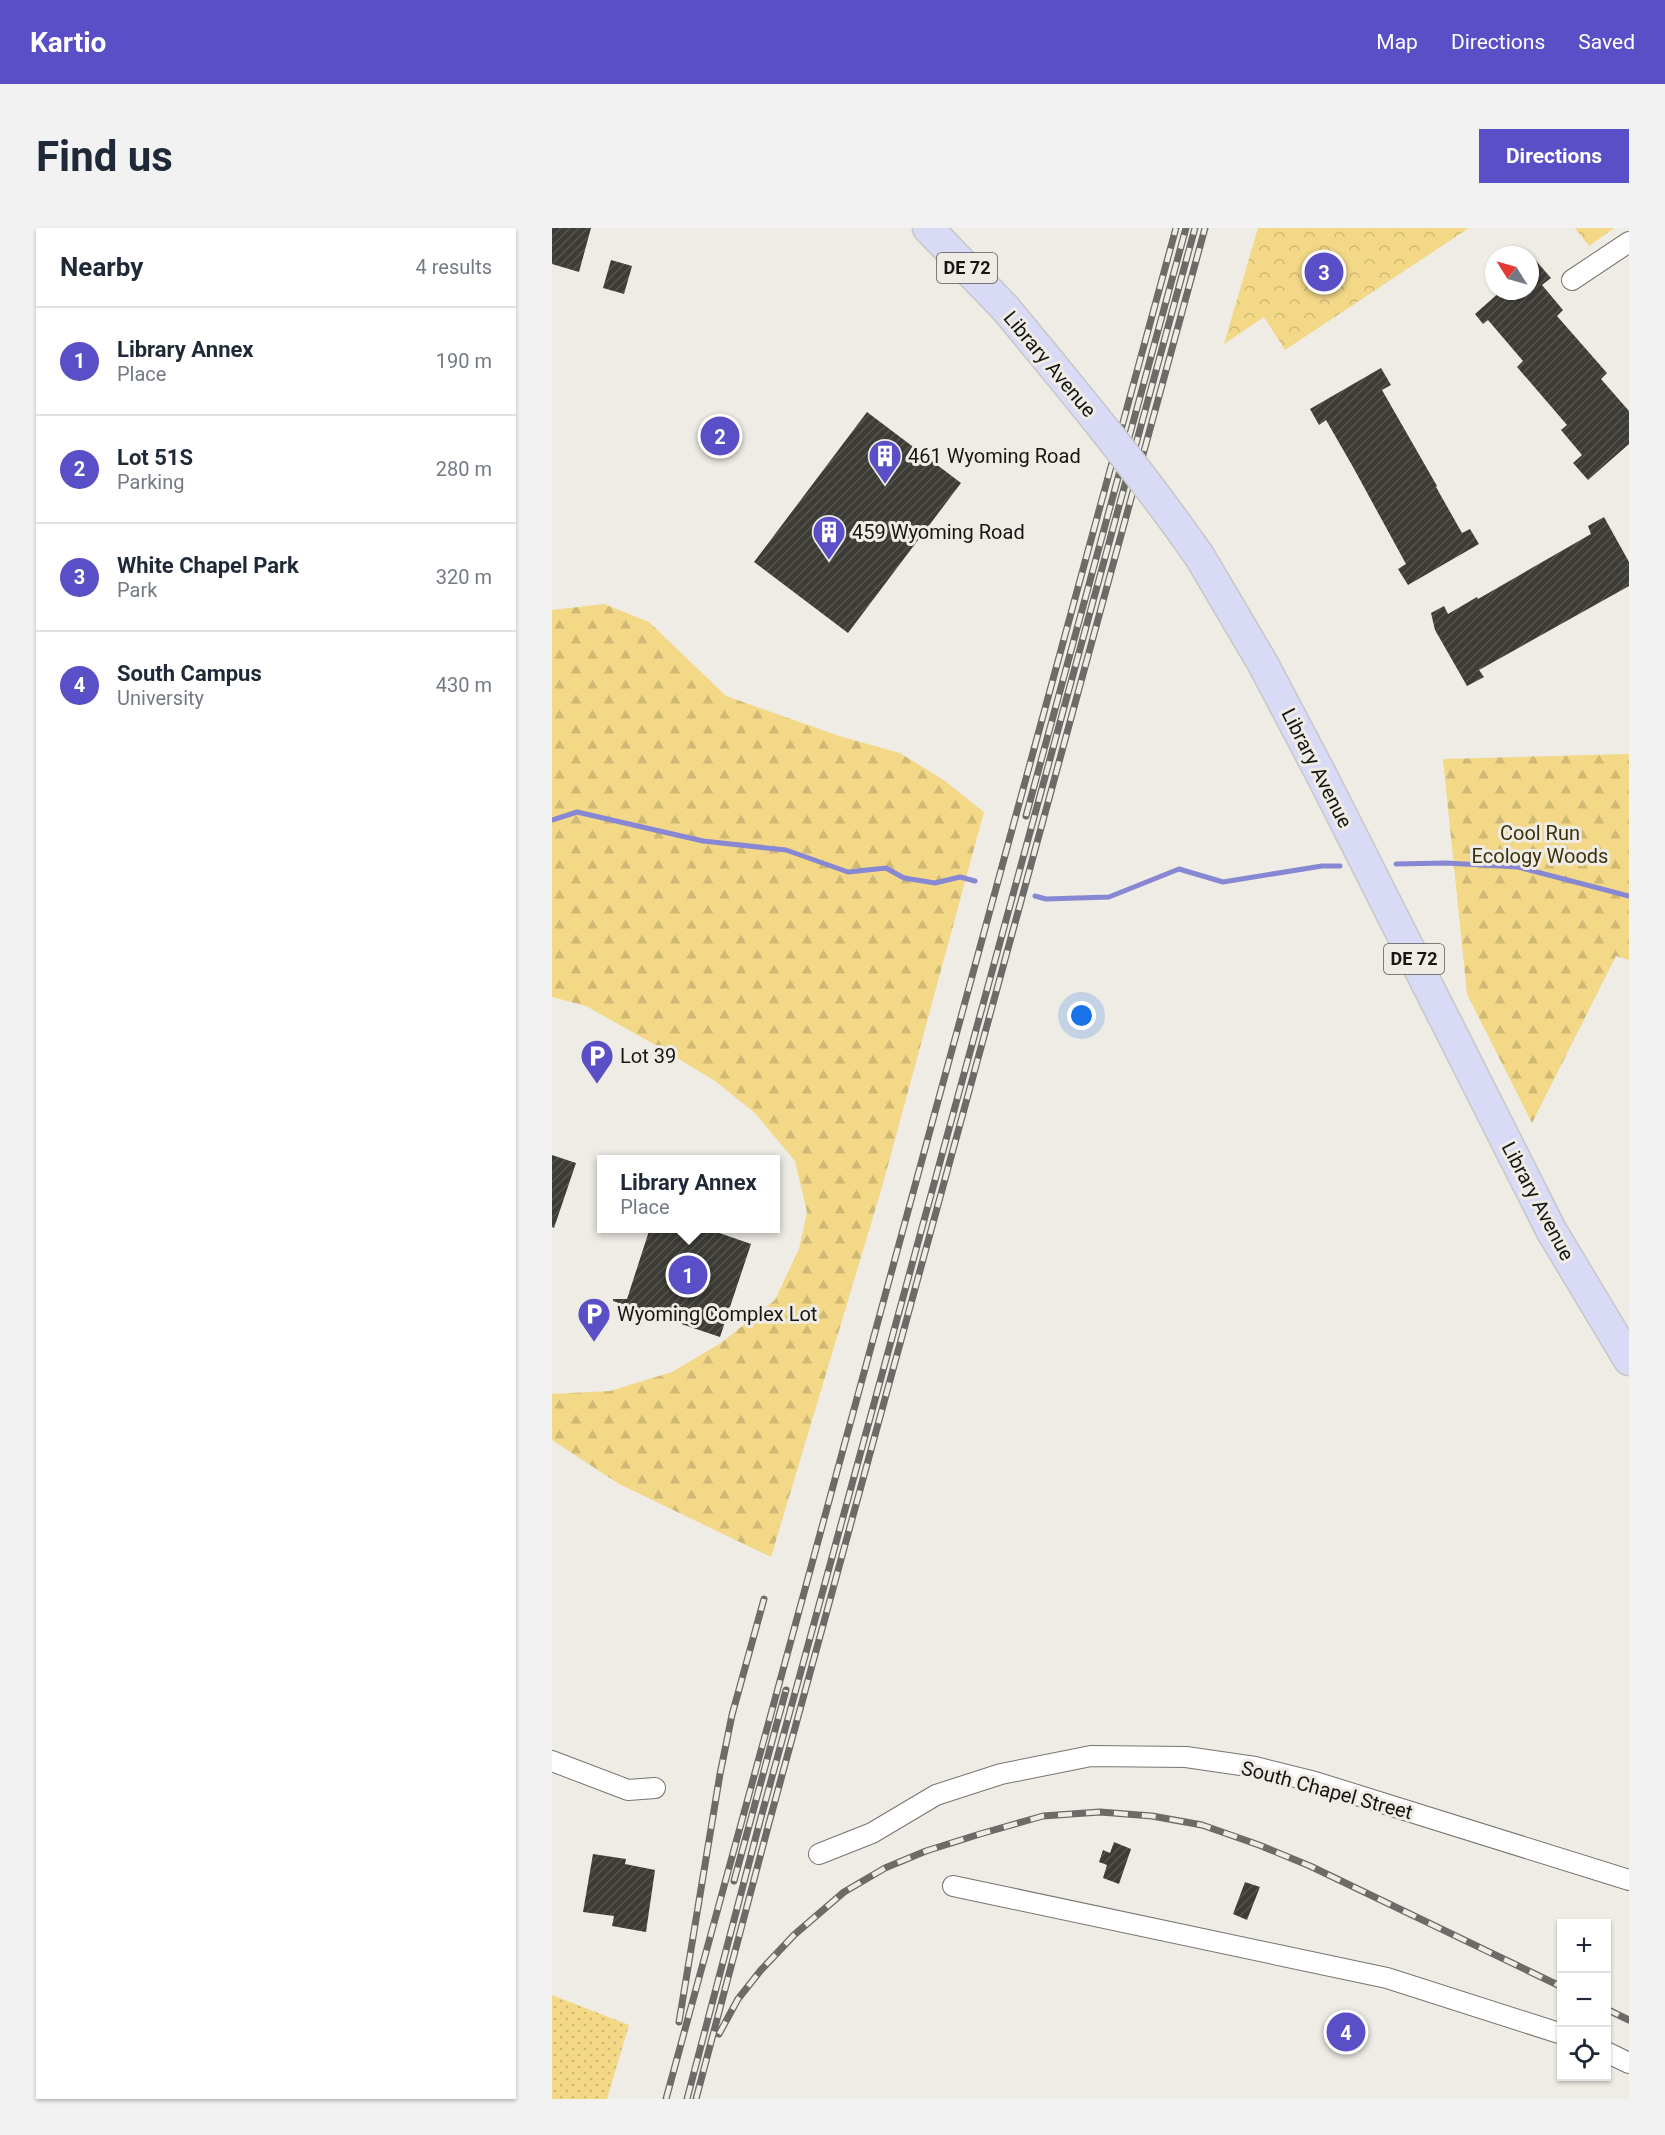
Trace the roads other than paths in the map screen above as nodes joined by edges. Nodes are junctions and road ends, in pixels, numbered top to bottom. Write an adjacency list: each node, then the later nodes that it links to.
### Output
1 (927, 228): 4 (main road, Library Avenue / DE 72, bridge)
2 (1629, 242): 3 (street)
3 (1572, 280)
4 (1629, 1360)
5 (552, 1761): 6 (street)
6 (655, 1788)
7 (819, 1854): 8 (street, South Chapel Street)
8 (1629, 1880)
9 (953, 1886): 10 (street)
10 (1557, 2032)
11 (1611, 2054): 12 (street)
12 (1629, 2062)

